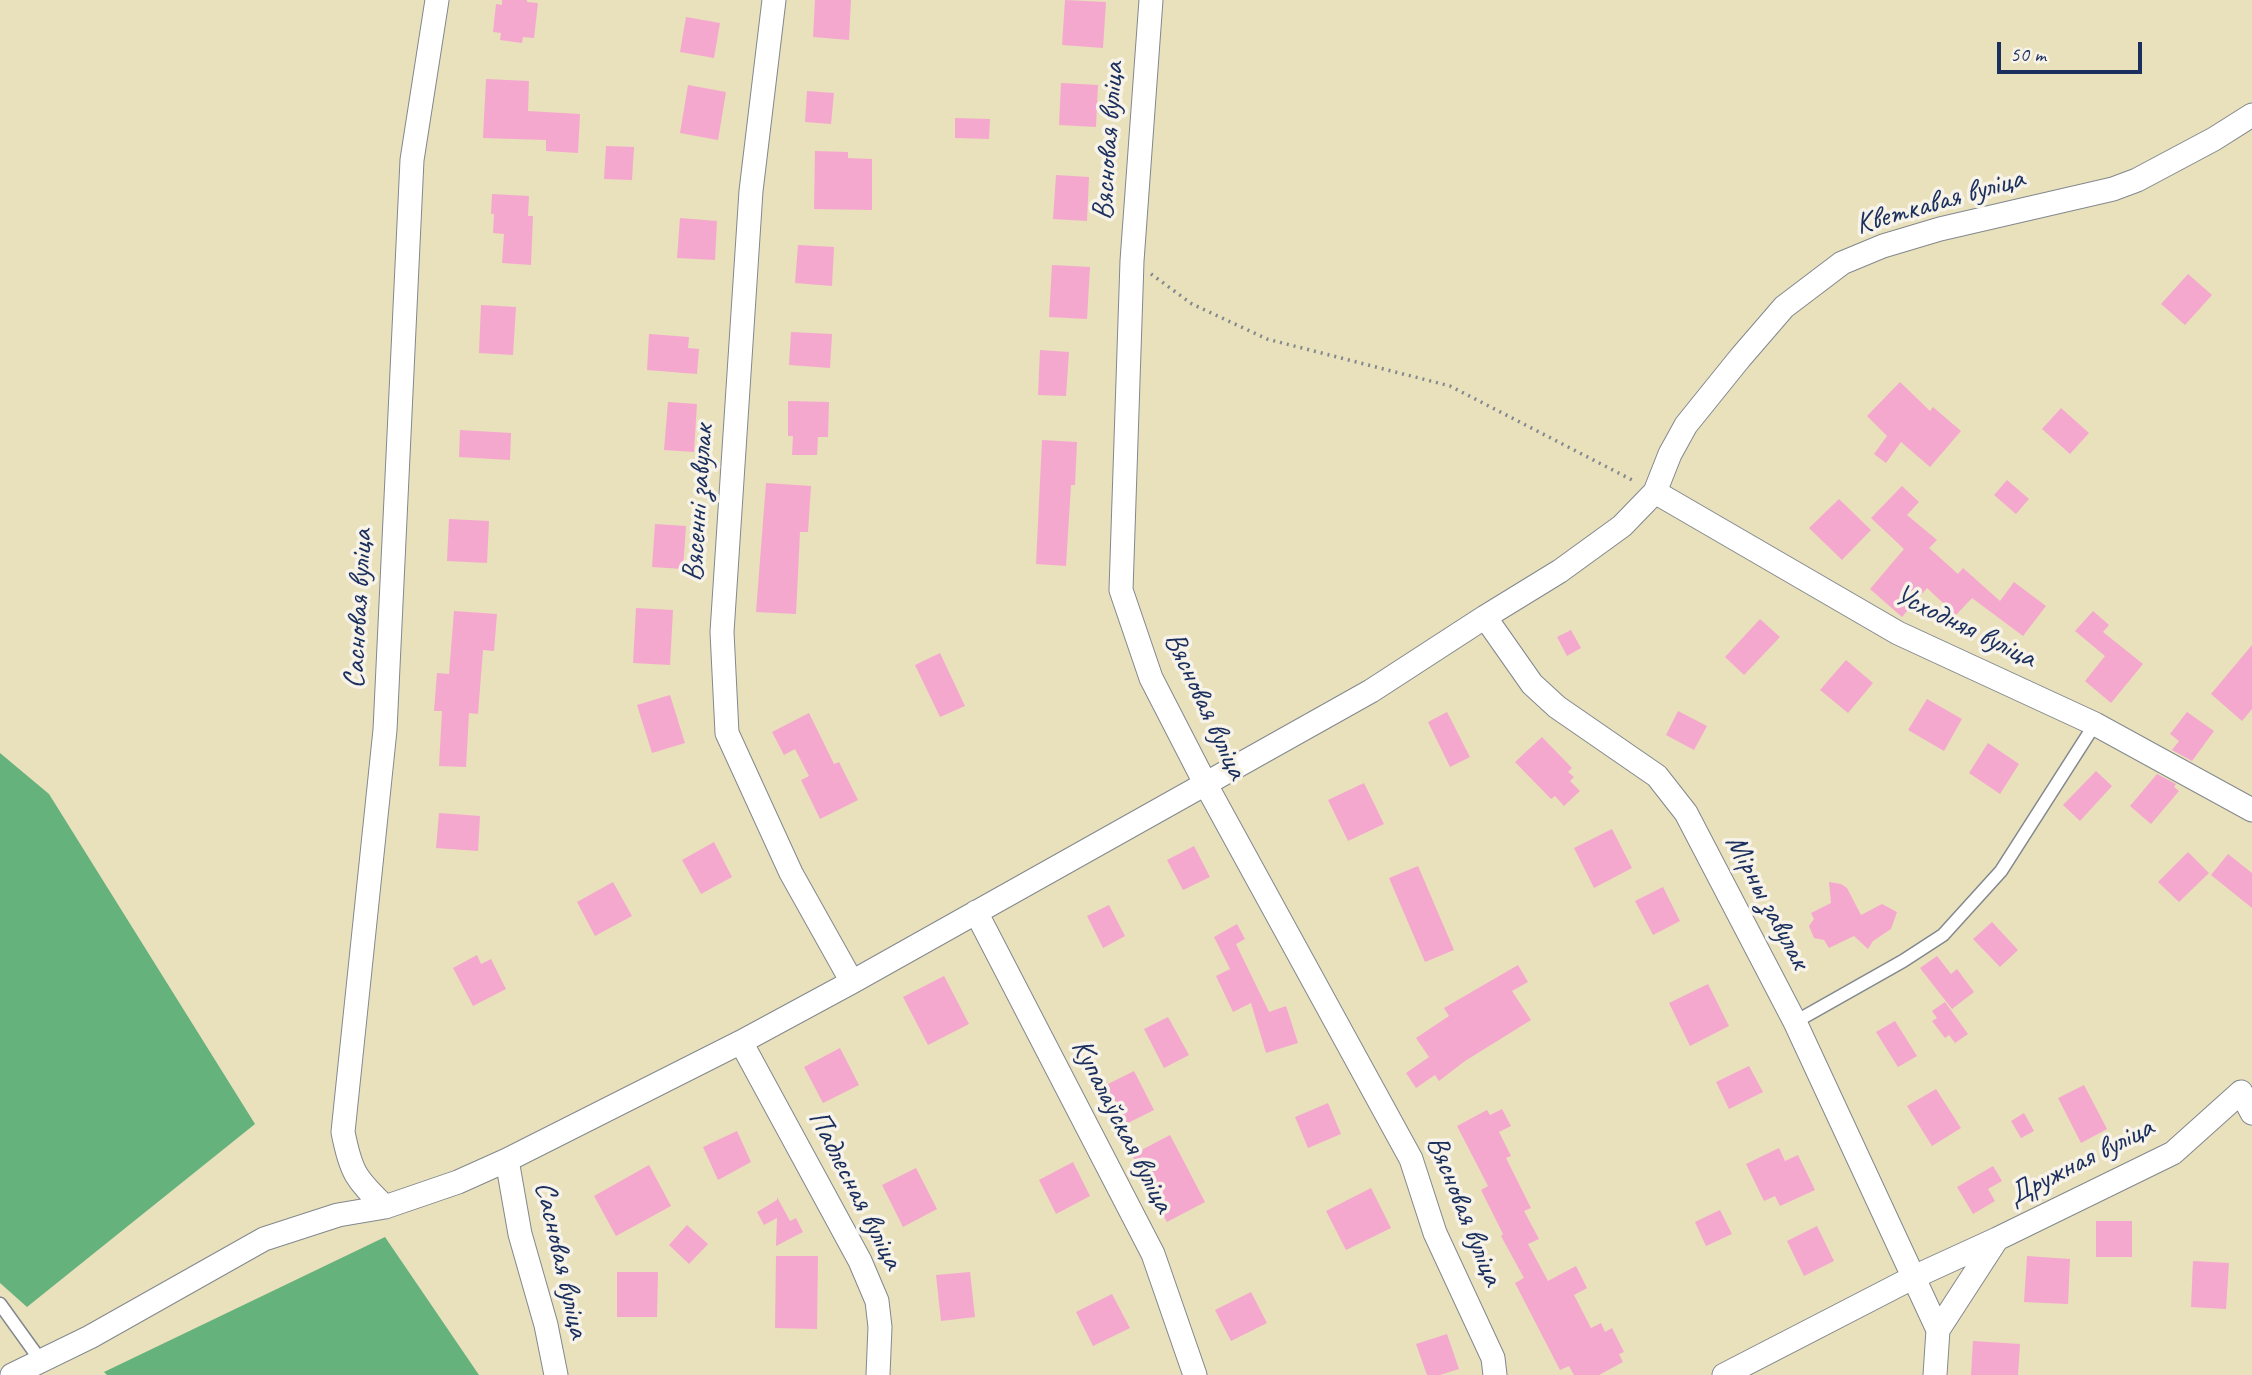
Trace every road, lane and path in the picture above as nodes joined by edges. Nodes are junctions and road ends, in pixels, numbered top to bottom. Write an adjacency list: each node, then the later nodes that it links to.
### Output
1 (437, 0): 18 (street, Сасновая вуліца)
2 (774, 0): 12 (street, Вясенні завулак)
3 (1151, 0): 5 (street, Вясновая вуліца)
4 (2252, 115): 6 (street, Кветкавая вуліца)
5 (1132, 261): 6 (path); 9 (street, Вясновая вуліца)
6 (1655, 492): 7 (street); 8 (street, Усходняя вуліца)
7 (1485, 617): 9 (street); 13 (street, Мірны завулак)
8 (2095, 724): 10 (street, Усходняя вуліца); 13 (lane)
9 (1205, 783): 11 (street); 28 (street, Вясновая вуліца)
10 (2252, 810)
11 (976, 912): 12 (street); 27 (street, Купалаўская вуліца)
12 (852, 982): 14 (street)
13 (1795, 1022): 20 (street, Мірны завулак)
14 (741, 1042): 17 (street); 26 (street, Падлесная вуліца)
15 (2247, 1086): 16 (street, Дружная вуліца); 19 (street, Дружная вуліца)
16 (2252, 1113)
17 (507, 1160): 18 (street); 25 (street, Сасновая вуліца)
18 (385, 1207): 23 (street)
19 (1997, 1240): 20 (street, Дружная вуліца); 22 (street)
20 (1914, 1277): 22 (street, Мірны завулак); 29 (street)
21 (0, 1304): 23 (lane)
22 (1938, 1330): 30 (street)
23 (41, 1361): 24 (street)
24 (12, 1375)
25 (555, 1375)
26 (878, 1375)
27 (1195, 1375)
28 (1494, 1375)
29 (1724, 1375)
30 (1935, 1375)

